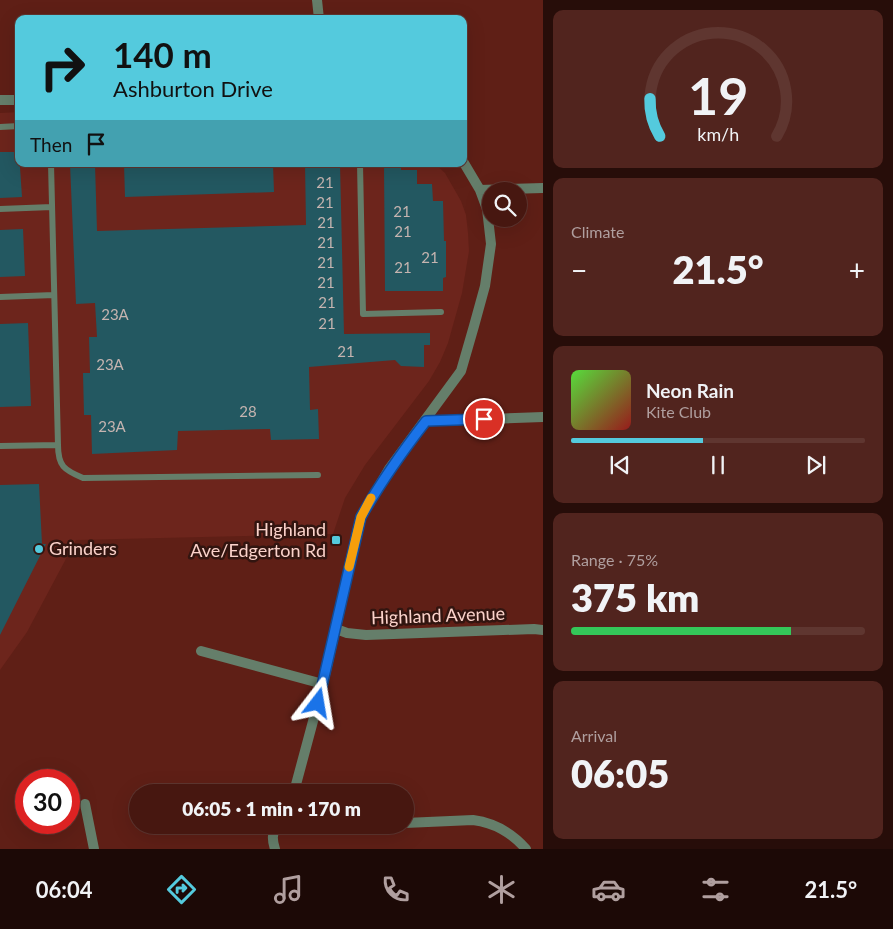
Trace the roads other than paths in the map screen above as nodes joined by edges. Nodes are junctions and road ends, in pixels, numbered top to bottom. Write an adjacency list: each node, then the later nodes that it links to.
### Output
1 (317, 0): 2 (street)
2 (319, 15)
3 (0, 100): 4 (street)
4 (15, 100)
5 (15, 126): 6 (lane)
6 (0, 127)
7 (51, 167): 12 (lane)
8 (360, 167): 16 (lane)
9 (467, 167): 11 (street)
10 (543, 188): 11 (street)
11 (480, 190): 18 (street)
12 (52, 207): 13 (lane); 14 (lane)
13 (0, 209)
14 (54, 295): 15 (lane); 19 (lane)
15 (0, 297)
16 (440, 312)
17 (543, 417): 18 (street)
18 (426, 421): 22 (street)
19 (58, 445): 20 (lane); 21 (lane)
20 (0, 446)
21 (318, 475)
22 (336, 628): 23 (street, Highland Avenue); 25 (street)
23 (543, 630)
24 (201, 651): 25 (street)
25 (324, 684): 26 (street)
26 (296, 784)
27 (86, 804): 30 (street)
28 (414, 823): 32 (street)
29 (273, 834): 31 (street)
30 (94, 849)
31 (275, 849)
32 (526, 849)

